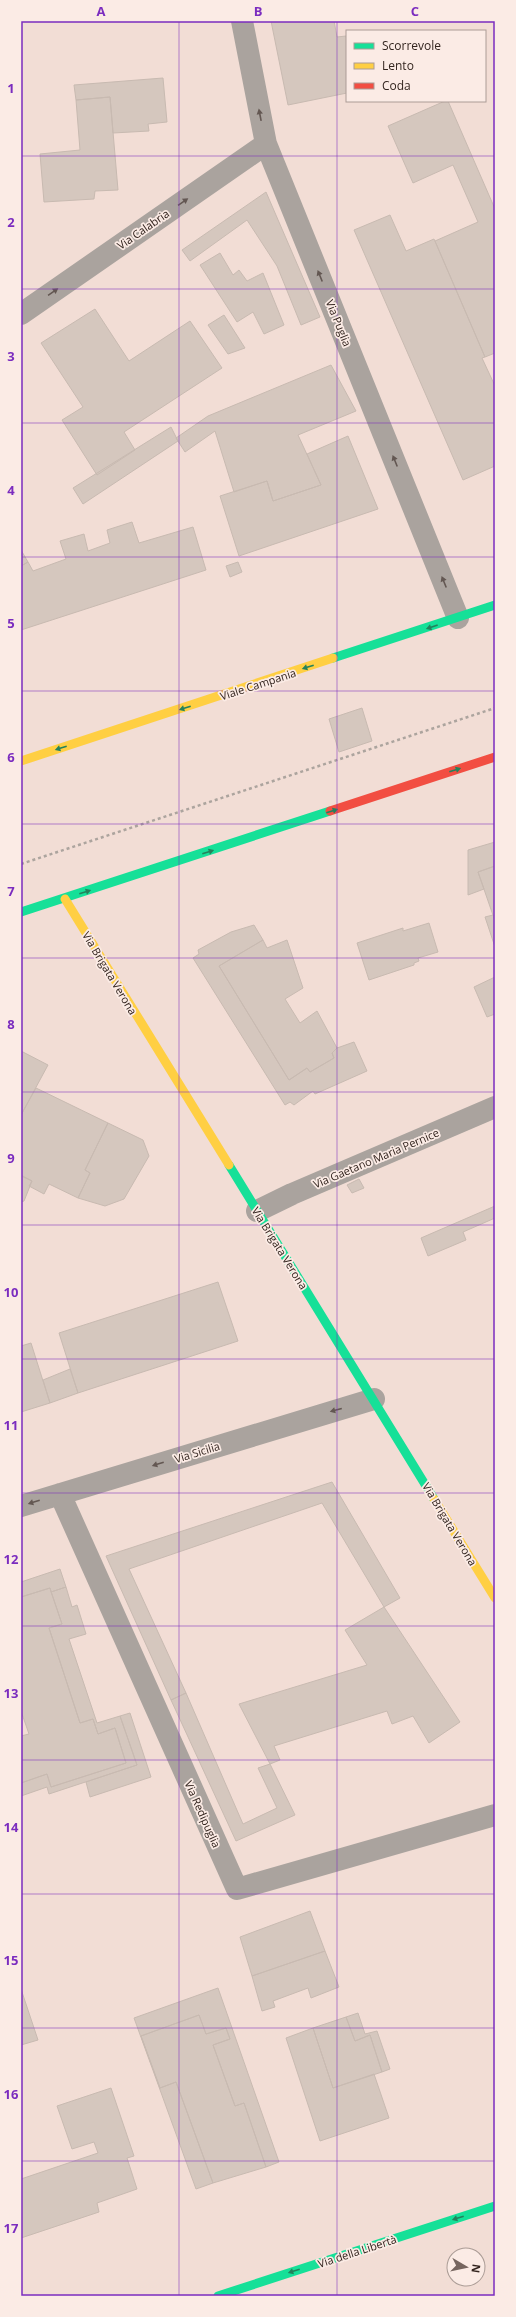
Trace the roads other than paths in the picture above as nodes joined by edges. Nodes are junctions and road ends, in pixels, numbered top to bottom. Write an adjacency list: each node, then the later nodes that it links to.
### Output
1 (242, 21): 2 (street, Via Puglia, one-way to 1)
2 (266, 144): 3 (street, Via Calabria, one-way to 2); 5 (street, Via Puglia, one-way to 2)
3 (21, 314)
4 (495, 605): 5 (street, Viale Campania)
5 (458, 618): 7 (street, Viale Campania, one-way to 7)
6 (495, 757): 8 (street, one-way to 6)
7 (21, 761)
8 (65, 899): 9 (street); 11 (street, Via Brigata Verona)
9 (21, 912)
10 (495, 1107): 11 (street, Via Gaetano Maria Pernice)
11 (257, 1211): 12 (street, Via Brigata Verona)
12 (374, 1400): 13 (street, Via Sicilia, one-way to 13); 15 (street, Via Brigata Verona)
13 (60, 1494): 14 (street, Via Sicilia, one-way to 14); 16 (street, Via Redipuglia)
14 (21, 1506)
15 (495, 1598)
16 (495, 1815)
17 (495, 2206): 18 (street, Via della Libertà, one-way to 18)
18 (218, 2296)

